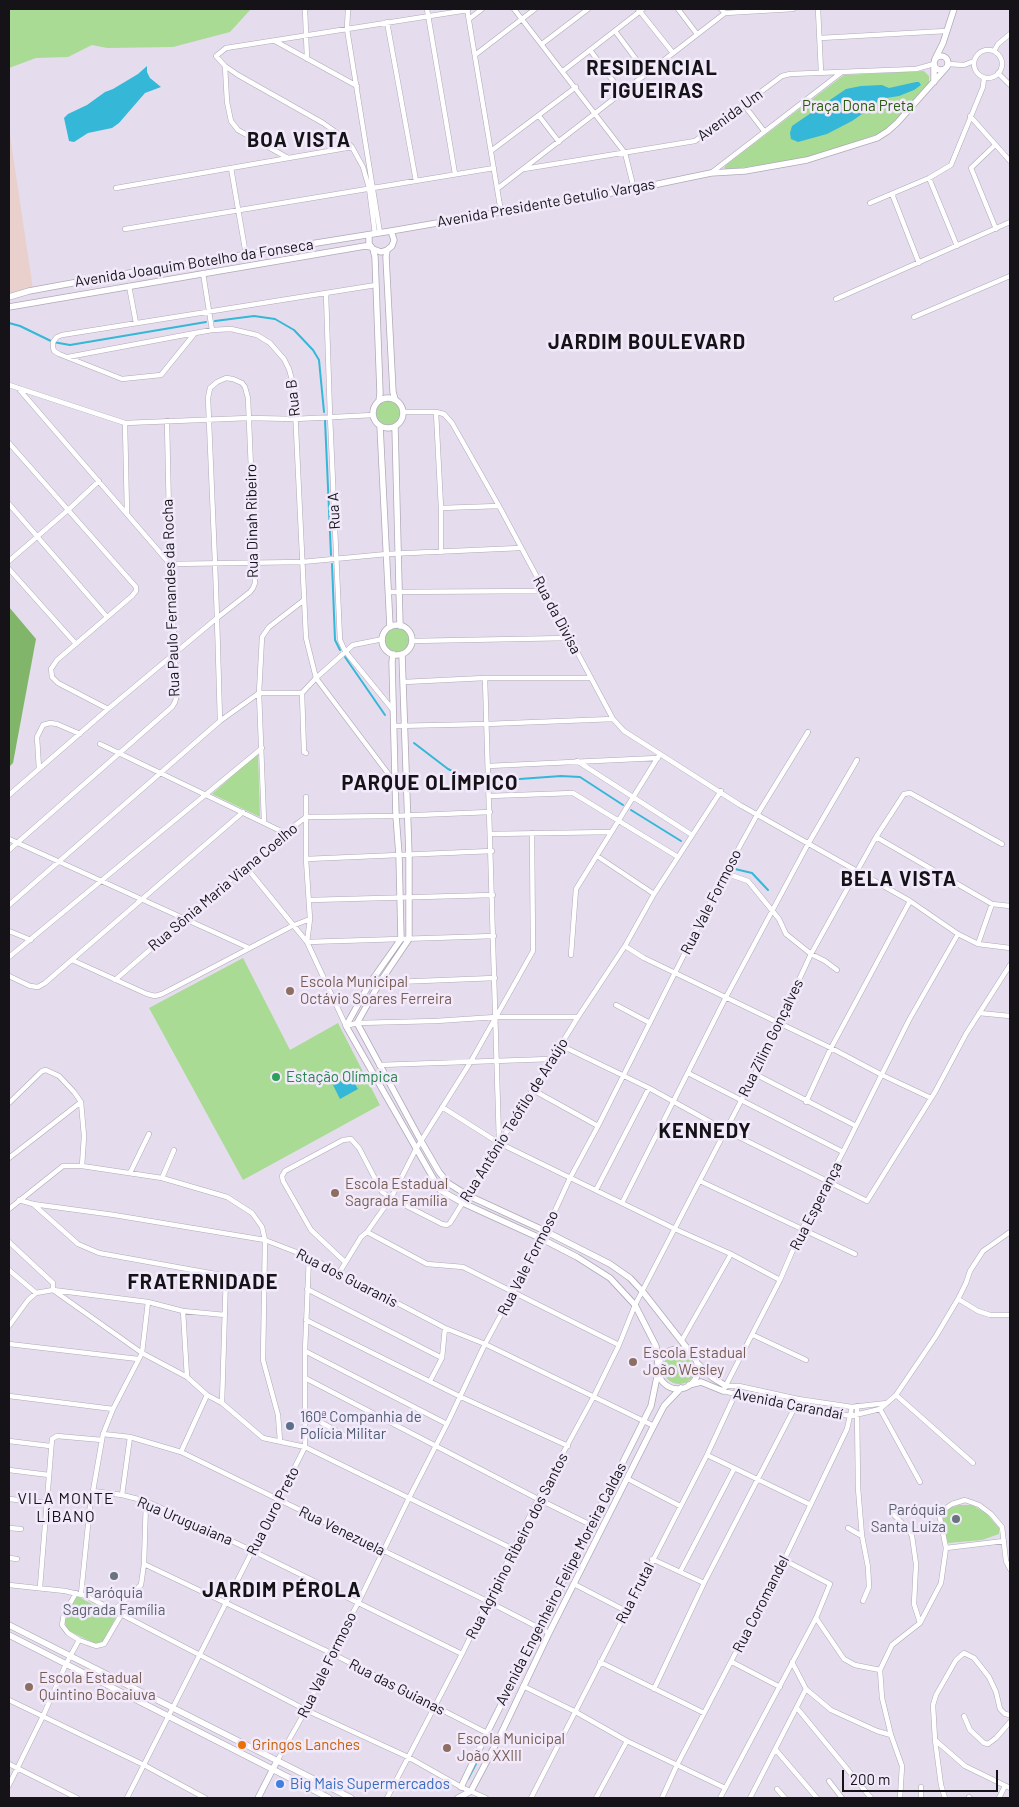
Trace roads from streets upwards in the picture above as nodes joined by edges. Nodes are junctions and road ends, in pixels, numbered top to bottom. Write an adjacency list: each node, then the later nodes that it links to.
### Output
1 (305, 9): 25 (street)
2 (348, 9): 20 (street)
3 (427, 9): 16 (street)
4 (468, 9): 16 (street); 17 (street)
5 (482, 9): 17 (street)
6 (514, 9): 18 (street)
7 (535, 9): 18 (street)
8 (588, 9): 29 (street)
9 (678, 9): 23 (street)
10 (761, 9): 11 (street); 15 (street)
11 (793, 9)
12 (818, 9): 26 (street)
13 (954, 9): 22 (street)
14 (640, 10): 21 (street); 32 (street)
15 (723, 11): 23 (street)
16 (429, 16): 19 (street); 66 (street)
17 (469, 19): 33 (street)
18 (522, 19): 29 (street); 33 (street)
19 (387, 22): 20 (street); 68 (street)
20 (347, 29): 25 (street); 47 (street)
21 (615, 31): 30 (street); 43 (street)
22 (946, 31): 26 (street); 28 (street)
23 (697, 34): 32 (street)
24 (1010, 34): 31 (street)
25 (305, 35): 27 (street); 34 (street)
26 (820, 38): 40 (street)
27 (274, 40): 34 (street); 38 (street)
28 (942, 43): 36 (street); 37 (street)
29 (542, 44): 39 (street)
30 (590, 50): 39 (street); 49 (street)
31 (994, 51): 35 (street); 42 (street)
32 (673, 54): 43 (street)
33 (475, 55): 58 (street)
34 (307, 59): 47 (street)
35 (974, 61): 37 (street); 44 (street)
36 (934, 63): 37 (street); 37 (street); 41 (street, Avenida Um); 45 (street)
37 (947, 65): 45 (street, Avenida Presidente Getulio Vargas)
38 (225, 66): 57 (street); 60 (street)
39 (563, 71): 48 (street)
40 (821, 72): 41 (street, Avenida Um); 50 (street, Avenida Um)
41 (842, 72): 54 (street)
42 (998, 73): 44 (street); 46 (street)
43 (647, 74): 49 (street)
44 (984, 78): 53 (street)
45 (934, 82): 65 (street, Avenida Presidente Getulio Vargas)
46 (1010, 85)
47 (357, 86): 70 (street)
48 (576, 87): 51 (street); 52 (street)
49 (622, 93): 51 (street)
50 (744, 104): 54 (street); 59 (street, Avenida Um)
51 (595, 113): 55 (street); 59 (street)
52 (538, 116): 55 (street); 58 (street)
53 (970, 116): 56 (street); 67 (street)
54 (764, 131): 65 (street)
55 (559, 142): 64 (street)
56 (995, 145): 61 (street); 79 (street)
57 (352, 147): 60 (street); 70 (street)
58 (491, 151): 63 (street)
59 (625, 153): 64 (street, Avenida Um); 72 (street)
60 (288, 158): 62 (street)
61 (1010, 161)
62 (230, 168): 69 (street); 75 (street)
63 (494, 168): 66 (street); 71 (street)
64 (524, 169): 71 (street)
65 (711, 173): 72 (street, Avenida Presidente Getulio Vargas)
66 (455, 174): 68 (street)
67 (929, 178): 73 (street); 82 (street)
68 (416, 180): 70 (street)
69 (116, 188)
70 (371, 188): 75 (street); 81 (street)
71 (497, 189): 76 (street)
72 (634, 189): 76 (street, Avenida Presidente Getulio Vargas)
73 (892, 194): 74 (street); 86 (street)
74 (870, 203)
75 (238, 210): 78 (street); 85 (street)
76 (501, 212): 80 (street, Avenida Presidente Getulio Vargas)
77 (1010, 222): 79 (street)
78 (124, 229)
79 (996, 229): 82 (street)
80 (391, 231): 81 (street, Avenida Presidente Getulio Vargas); 84 (street)
81 (374, 234): 83 (street); 85 (street, Avenida Joaquim Botelho da Fonseca)
82 (957, 246): 86 (street)
83 (372, 248): 84 (street); 87 (street); 89 (street)
84 (387, 250): 93 (street)
85 (246, 255): 92 (street, Avenida Joaquim Botelho da Fonseca)
86 (919, 263): 94 (street)
87 (203, 274): 90 (street); 97 (street)
88 (1010, 276): 98 (street)
89 (376, 285): 91 (street); 95 (street)
90 (129, 286): 96 (street); 99 (street)
91 (326, 293): 97 (street); 110 (street, Rua A)
92 (9, 297)
93 (388, 299): 95 (street); 105 (street)
94 (836, 299)
95 (377, 300): 106 (street)
96 (9, 307)
97 (209, 313): 99 (street); 100 (street)
98 (914, 317)
99 (136, 324): 102 (street)
100 (212, 330): 101 (street, Rua B); 112 (street, Rua B)
101 (195, 333): 102 (street, Rua B); 102 (street)
102 (66, 357)
103 (9, 385): 104 (street)
104 (18, 388): 115 (street); 119 (street)
105 (395, 399): 106 (street); 107 (street)
106 (379, 401): 109 (street)
107 (404, 412): 108 (street); 117 (street)
108 (436, 412): 121 (street, Rua da Divisa); 122 (street)
109 (373, 414): 110 (street); 116 (street)
110 (330, 416): 112 (street); 130 (street, Rua A)
111 (249, 418): 112 (street); 113 (street); 113 (street, Rua Dinah Ribeiro); 135 (street, Rua Dinah Ribeiro)
112 (295, 419): 132 (street, Rua B)
113 (209, 420): 114 (street); 133 (street)
114 (167, 421): 115 (street); 134 (street, Rua Paulo Fernandes da Rocha)
115 (125, 423): 124 (street)
116 (380, 426): 117 (street); 128 (street)
117 (396, 427): 129 (street)
118 (9, 443): 123 (street)
119 (99, 481): 123 (street); 124 (street)
120 (9, 504): 125 (street)
121 (499, 506): 122 (street); 126 (street, Rua da Divisa)
122 (441, 508): 127 (street)
123 (68, 510): 125 (street); 141 (street)
124 (127, 513): 134 (street)
125 (37, 538): 131 (street); 141 (street)
126 (520, 548): 127 (street); 138 (street, Rua da Divisa)
127 (441, 552): 129 (street)
128 (387, 554): 129 (street); 130 (street); 139 (street)
129 (399, 554): 137 (street)
130 (337, 559): 132 (street); 149 (street, Rua A)
131 (9, 561)
132 (302, 562): 135 (street); 140 (street, Rua B)
133 (215, 563): 134 (street); 135 (street); 142 (street)
134 (170, 564): 150 (street, Rua Paulo Fernandes da Rocha)
135 (255, 564): 142 (street, Rua Dinah Ribeiro)
136 (9, 569): 148 (street)
137 (400, 591): 138 (street); 139 (street); 143 (street)
138 (544, 591): 145 (street, Rua da Divisa)
139 (389, 592): 144 (street)
140 (304, 600): 153 (street, Rua B); 157 (street)
141 (107, 618): 148 (street)
142 (216, 618): 150 (street, Rua Dinah Ribeiro); 162 (street)
143 (400, 626): 144 (street); 147 (street)
144 (390, 627): 146 (street)
145 (569, 638): 147 (street); 155 (street, Rua da Divisa)
146 (383, 639): 149 (street); 151 (street)
147 (412, 641): 152 (street)
148 (76, 644): 159 (street)
149 (345, 651): 153 (street); 160 (street, Rua A)
150 (174, 653): 159 (street, Rua Dinah Ribeiro); 170 (street, Rua Paulo Fernandes da Rocha)
151 (393, 654): 152 (street); 160 (street)
152 (402, 654): 156 (street)
153 (316, 678): 158 (street); 178 (street)
154 (485, 678): 155 (street); 156 (street); 163 (street)
155 (591, 678): 161 (street, Rua da Divisa)
156 (404, 682): 165 (street)
157 (259, 693): 158 (street); 162 (street); 169 (street)
158 (302, 693): 171 (street)
159 (108, 709): 167 (street, Rua Dinah Ribeiro)
160 (394, 711): 164 (street)
161 (613, 719): 163 (street); 172 (street, Rua da Divisa)
162 (220, 721): 177 (street)
163 (487, 724): 165 (street); 175 (street)
164 (394, 726): 165 (street); 178 (street)
165 (405, 726): 179 (street)
166 (808, 732): 189 (street, Rua Vale Formoso)
167 (80, 734): 176 (street, Rua Dinah Ribeiro); 176 (street)
168 (100, 744): 170 (street)
169 (262, 748): 182 (street); 193 (street)
170 (119, 753): 177 (street); 201 (street, Rua Paulo Fernandes da Rocha)
171 (306, 753)
172 (659, 756): 174 (street); 180 (street, Rua da Divisa); 185 (street)
173 (857, 760): 202 (street)
174 (577, 761): 175 (street); 185 (street)
175 (488, 766): 184 (street)
176 (39, 769): 181 (street, Rua Dinah Ribeiro)
177 (160, 773): 182 (street); 211 (street)
178 (396, 780): 179 (street); 191 (street)
179 (406, 781): 188 (street)
180 (721, 791): 189 (street, Rua da Divisa); 198 (street, Rua Antônio Teófilo de Araújo)
181 (9, 794)
182 (205, 794): 186 (street); 215 (street)
183 (306, 796): 190 (street)
184 (489, 796): 187 (street); 192 (street)
185 (634, 797): 192 (street); 198 (street)
186 (243, 812): 193 (street); 220 (street)
187 (490, 812): 188 (street, Rua Sônia Maria Viana Coelho); 197 (street)
188 (406, 815): 191 (street, Rua Sônia Maria Viana Coelho); 207 (street)
189 (757, 815): 202 (street, Rua da Divisa); 214 (street, Rua Vale Formoso)
190 (306, 816): 191 (street, Rua Sônia Maria Viana Coelho); 195 (street, Rua Sônia Maria Viana Coelho); 210 (street)
191 (396, 816): 206 (street)
192 (619, 820): 194 (street); 209 (street)
193 (264, 821): 195 (street)
194 (612, 832): 196 (street); 208 (street)
195 (285, 833): 212 (street, Rua Sônia Maria Viana Coelho)
196 (532, 833): 197 (street); 257 (street)
197 (491, 834): 205 (street)
198 (692, 835): 209 (street, Rua Antônio Teófilo de Araújo)
199 (876, 837): 203 (street, Rua Zilim Gonçalves); 213 (street, Rua Zilim Gonçalves); 223 (street)
200 (9, 839): 201 (street)
201 (17, 843): 204 (street, Rua Paulo Fernandes da Rocha); 211 (street)
202 (808, 844): 213 (street, Rua da Divisa); 226 (street)
203 (1002, 844)
204 (9, 850)
205 (492, 852): 207 (street); 217 (street)
206 (399, 855): 207 (street); 210 (street); 219 (street)
207 (409, 856): 218 (street)
208 (597, 856): 216 (street); 242 (street)
209 (678, 857): 216 (street, Rua Antônio Teófilo de Araújo)
210 (306, 860): 221 (street)
211 (58, 861): 215 (street); 224 (street)
212 (246, 867): 227 (street, Rua Sônia Maria Viana Coelho); 229 (street)
213 (859, 870): 222 (street, Rua da Divisa); 241 (street, Rua Zilim Gonçalves)
214 (725, 873): 226 (street); 247 (street, Rua Vale Formoso)
215 (103, 881): 220 (street); 235 (street)
216 (654, 894): 238 (street, Rua Antônio Teófilo de Araújo)
217 (493, 895): 218 (street); 232 (street)
218 (409, 897): 219 (street); 234 (street)
219 (400, 898): 221 (street); 233 (street)
220 (143, 900): 227 (street); 244 (street)
221 (310, 900): 228 (street)
222 (910, 900): 231 (street, Rua da Divisa); 264 (street)
223 (992, 904): 225 (street); 237 (street)
224 (9, 905)
225 (1010, 906)
226 (772, 910): 241 (street); 253 (street)
227 (184, 919): 239 (street); 250 (street, Rua Sônia Maria Viana Coelho)
228 (310, 919): 229 (street); 236 (street)
229 (292, 926): 236 (street); 239 (street)
230 (9, 932): 235 (street)
231 (958, 934): 237 (street, Rua da Divisa); 271 (street, Rua Esperança)
232 (494, 936): 234 (street); 249 (street)
233 (401, 939): 234 (street); 236 (street); 252 (street)
234 (409, 939): 251 (street)
235 (31, 940): 243 (street)
236 (307, 942): 262 (street)
237 (978, 944): 240 (street, Rua da Divisa)
238 (624, 946): 247 (street); 258 (street, Rua Antônio Teófilo de Araújo)
239 (249, 948): 250 (street)
240 (1010, 948)
241 (811, 954): 246 (street); 259 (street, Rua Zilim Gonçalves)
242 (571, 955)
243 (9, 957)
244 (72, 960): 248 (street); 250 (street)
245 (1010, 967): 255 (street)
246 (837, 970)
247 (674, 972): 253 (street); 261 (street, Rua Vale Formoso)
248 (9, 976)
249 (495, 978): 251 (street); 257 (street)
250 (115, 980)
251 (380, 982): 252 (street); 260 (street)
252 (370, 983): 262 (street)
253 (726, 996): 259 (street); 269 (street)
254 (616, 1005): 261 (street)
255 (980, 1013): 256 (street); 275 (street)
256 (1010, 1016)
257 (496, 1017): 258 (street); 260 (street); 266 (street); 267 (street)
258 (578, 1018): 263 (street, Rua Antônio Teófilo de Araújo)
259 (779, 1022): 264 (street); 270 (street, Rua Zilim Gonçalves)
260 (357, 1023): 262 (street); 268 (street)
261 (650, 1023): 272 (street, Rua Vale Formoso)
262 (346, 1026): 289 (street, Avenida Engenheiro Felipe Moreira Caldas)
263 (560, 1045): 265 (street, Rua Antônio Teófilo de Araújo); 272 (street)
264 (831, 1048): 271 (street); 279 (street)
265 (551, 1059): 266 (street); 274 (street, Rua Antônio Teófilo de Araújo)
266 (495, 1061): 267 (street); 287 (street)
267 (470, 1063): 268 (street); 281 (street)
268 (379, 1065): 286 (street)
269 (688, 1073): 276 (street); 277 (street)
270 (756, 1074): 276 (street, Rua Zilim Gonçalves); 279 (street)
271 (882, 1075): 275 (street); 283 (street, Rua Esperança)
272 (624, 1076): 273 (street); 282 (street, Rua Vale Formoso)
273 (649, 1088): 277 (street); 298 (street)
274 (533, 1090): 282 (street); 287 (street, Rua Antônio Teófilo de Araújo)
275 (931, 1098): 297 (street)
276 (741, 1100): 284 (street, Rua Zilim Gonçalves); 290 (street)
277 (672, 1101): 284 (street); 303 (street)
278 (80, 1102): 280 (street); 291 (street); 292 (street)
279 (806, 1102): 283 (street)
280 (9, 1103)
281 (442, 1107): 286 (street); 287 (street)
282 (598, 1126): 295 (street, Rua Vale Formoso)
283 (856, 1126): 290 (street, Rua Esperança)
284 (725, 1130): 296 (street, Rua Zilim Gonçalves); 297 (street)
285 (149, 1134): 293 (street)
286 (421, 1141): 289 (street); 299 (street)
287 (499, 1143): 295 (street); 299 (street, Rua Antônio Teófilo de Araújo)
288 (174, 1150): 294 (street)
289 (416, 1150): 300 (street); 302 (street, Avenida Engenheiro Felipe Moreira Caldas)
290 (843, 1152): 297 (street, Rua Esperança)
291 (9, 1158)
292 (82, 1166): 293 (street); 301 (street)
293 (130, 1173): 294 (street)
294 (162, 1178): 312 (street)
295 (570, 1178): 298 (street); 308 (street, Rua Vale Formoso)
296 (700, 1181): 306 (street, Rua Zilim Gonçalves); 307 (street)
297 (828, 1181): 307 (street, Rua Esperança)
298 (596, 1190): 303 (street)
299 (467, 1195): 302 (street, Rua Antônio Teófilo de Araújo); 308 (street)
300 (391, 1198): 302 (street, Rua Antônio Teófilo de Araújo); 309 (street); 317 (street, Rua Antônio Teófilo de Araújo)
301 (19, 1200): 304 (street, Rua dos Guaranis); 305 (street)
302 (463, 1202): 311 (street, Avenida Engenheiro Felipe Moreira Caldas)
303 (622, 1203): 306 (street)
304 (33, 1204): 312 (street, Rua dos Guaranis); 320 (street)
305 (9, 1209)
306 (675, 1229): 314 (street); 325 (street, Rua Zilim Gonçalves)
307 (802, 1229): 315 (street); 321 (street, Rua Esperança)
308 (545, 1231): 311 (street, Rua Vale Formoso); 325 (street)
309 (367, 1232): 317 (street); 326 (street)
310 (1010, 1232): 328 (street, Avenida Carandaí)
311 (542, 1239): 326 (street, Rua Vale Formoso); 330 (street, Avenida Engenheiro Felipe Moreira Caldas)
312 (265, 1240): 316 (street, Rua dos Guaranis); 322 (street)
313 (9, 1242): 324 (street)
314 (731, 1254): 321 (street); 338 (street)
315 (855, 1254)
316 (308, 1257): 319 (street, Rua dos Guaranis); 323 (street, Rua Ouro Preto)
317 (345, 1262): 319 (street)
318 (9, 1270): 327 (street)
319 (339, 1273): 336 (street, Rua dos Guaranis)
320 (226, 1275): 322 (street); 333 (street)
321 (780, 1280): 337 (street, Rua Esperança)
322 (265, 1283): 379 (street)
323 (307, 1289): 334 (street, Rua Ouro Preto); 344 (street)
324 (53, 1290): 327 (street); 329 (street); 343 (street)
325 (643, 1292): 330 (street, Rua Agripino Ribeiro dos Santos); 338 (street)
326 (513, 1293): 340 (street, Rua Vale Formoso); 341 (street)
327 (36, 1294): 335 (street)
328 (958, 1299): 332 (street); 357 (street, Avenida Carandaí)
329 (148, 1302): 331 (street); 343 (street)
330 (635, 1305): 341 (street, Rua Agripino Ribeiro dos Santos); 348 (street, Avenida Engenheiro Felipe Moreira Caldas)
331 (183, 1311): 333 (street); 349 (street)
332 (1010, 1314)
333 (225, 1315): 361 (street)
334 (306, 1320): 342 (street, Rua Ouro Preto); 351 (street)
335 (9, 1323)
336 (445, 1328): 340 (street, Rua dos Guaranis); 344 (street)
337 (753, 1335): 347 (street); 354 (street, Rua Esperança)
338 (682, 1340): 346 (street)
339 (9, 1344): 345 (street)
340 (485, 1344): 359 (street, Rua Vale Formoso); 360 (street, Rua dos Guaranis)
341 (619, 1345): 360 (street, Rua Agripino Ribeiro dos Santos)
342 (305, 1350): 350 (street, Rua Ouro Preto); 372 (street)
343 (142, 1354): 345 (street); 349 (street)
344 (442, 1358): 351 (street)
345 (138, 1359): 366 (street)
346 (695, 1360): 348 (street); 353 (street, Avenida Engenheiro Felipe Moreira Caldas); 354 (street, Avenida Carandaí)
347 (806, 1360)
348 (658, 1368): 353 (street); 371 (street, Avenida Engenheiro Felipe Moreira Caldas)
349 (187, 1377): 356 (street)
350 (305, 1378): 368 (street, Rua Ouro Preto); 381 (street)
351 (430, 1381): 359 (street)
352 (739, 1386): 354 (street, Avenida Carandaí); 355 (street, Rua Frutal); 364 (street, Avenida Carandaí)
353 (684, 1387): 354 (street, Avenida Carandaí); 373 (street, Avenida Engenheiro Felipe Moreira Caldas)
354 (725, 1388): 355 (street, Avenida Carandaí)
355 (736, 1393): 365 (street, Avenida Carandaí); 385 (street, Rua Frutal)
356 (207, 1395): 361 (street); 384 (street)
357 (896, 1395): 362 (street, Avenida Carandaí); 386 (street)
358 (9, 1396): 366 (street)
359 (460, 1396): 372 (street, Rua Vale Formoso); 382 (street)
360 (594, 1396): 371 (street, Rua dos Guaranis); 382 (street, Rua Agripino Ribeiro dos Santos)
361 (222, 1403): 379 (street)
362 (887, 1403): 363 (street, Avenida Carandaí); 367 (street, Avenida Carandaí)
363 (879, 1404): 364 (street, Avenida Carandaí); 367 (street)
364 (855, 1406): 369 (street); 370 (street, Rua Coromandel)
365 (795, 1407): 370 (street, Avenida Carandaí); 391 (street)
366 (113, 1409): 374 (street)
367 (880, 1409): 369 (street, Avenida Carandaí); 392 (street)
368 (304, 1413): 375 (street); 383 (street, Rua Ouro Preto)
369 (857, 1415): 370 (street, Avenida Carandaí); 408 (street)
370 (851, 1416): 401 (street, Rua Coromandel)
371 (643, 1421): 373 (street, Rua dos Guaranis); 404 (street, Avenida Engenheiro Felipe Moreira Caldas)
372 (447, 1424): 381 (street, Rua Vale Formoso)
373 (654, 1426): 390 (street, Avenida Engenheiro Felipe Moreira Caldas)
374 (102, 1434): 376 (street, Rua Venezuela); 377 (street)
375 (344, 1435)
376 (130, 1437): 384 (street, Rua Venezuela); 394 (street)
377 (102, 1440): 380 (street); 393 (street)
378 (9, 1441): 380 (street)
379 (280, 1441): 383 (street)
380 (50, 1446): 389 (street)
381 (435, 1446): 395 (street, Rua Vale Formoso); 398 (street)
382 (568, 1446): 398 (street, Rua Agripino Ribeiro dos Santos)
383 (305, 1447): 395 (street); 397 (street, Rua Ouro Preto)
384 (181, 1452): 397 (street, Rua Venezuela)
385 (707, 1455): 387 (street); 402 (street, Rua Frutal)
386 (973, 1463)
387 (734, 1469): 391 (street); 420 (street)
388 (9, 1470): 389 (street)
389 (49, 1474): 400 (street)
390 (628, 1479): 402 (street); 422 (street, Avenida Engenheiro Felipe Moreira Caldas)
391 (757, 1479): 401 (street); 421 (street)
392 (920, 1482)
393 (93, 1491): 394 (street, Rua Uruguaiana); 425 (street)
394 (122, 1495): 399 (street, Rua Uruguaiana)
395 (409, 1498): 411 (street); 413 (street, Rua Vale Formoso)
396 (9, 1499): 400 (street)
397 (279, 1499): 412 (street, Rua Ouro Preto); 413 (street, Rua Venezuela)
398 (538, 1500): 404 (street); 411 (street, Rua Agripino Ribeiro dos Santos)
399 (146, 1501): 412 (street, Rua Uruguaiana); 418 (street)
400 (47, 1503): 424 (street)
401 (810, 1504): 417 (street, Rua Coromandel)
402 (680, 1506): 416 (street, Rua Frutal)
403 (894, 1515): 434 (street)
404 (591, 1525): 436 (street, Avenida Engenheiro Felipe Moreira Caldas)
405 (9, 1528): 407 (street)
406 (848, 1528): 408 (street)
407 (21, 1529)
408 (862, 1536): 426 (street)
409 (1004, 1541): 410 (street); 410 (street); 419 (street)
410 (946, 1548): 434 (street)
411 (513, 1549): 428 (street, Rua Agripino Ribeiro dos Santos)
412 (253, 1551): 427 (street, Rua Ouro Preto); 429 (street, Rua Uruguaiana)
413 (384, 1551): 428 (street, Rua Venezuela); 429 (street, Rua Vale Formoso)
414 (9, 1558): 415 (street)
415 (17, 1559)
416 (652, 1559): 420 (street); 431 (street, Rua Frutal)
417 (784, 1560): 433 (street); 445 (street, Rua Coromandel)
418 (144, 1564): 427 (street, Rua das Guianas); 430 (street)
419 (1010, 1569)
420 (680, 1572): 421 (street)
421 (704, 1583): 451 (street)
422 (574, 1584): 431 (street); 437 (street, Avenida Engenheiro Felipe Moreira Caldas)
423 (9, 1585): 424 (street)
424 (40, 1588): 425 (street)
425 (78, 1593): 430 (street); 439 (street)
426 (863, 1601)
427 (227, 1602): 440 (street, Rua das Guianas); 442 (street, Rua Ouro Preto)
428 (487, 1602): 436 (street, Rua Venezuela); 441 (street, Rua Agripino Ribeiro dos Santos)
429 (358, 1603): 440 (street, Rua Vale Formoso); 441 (street, Rua Uruguaiana)
430 (113, 1611): 432 (street)
431 (626, 1611): 444 (street, Rua Frutal)
432 (121, 1615): 439 (street); 442 (street)
433 (816, 1618): 446 (street); 448 (street)
434 (920, 1623): 448 (street)
435 (9, 1625): 443 (street)
436 (538, 1629): 437 (street, Rua Venezuela); 465 (street, Avenida Engenheiro Felipe Moreira Caldas)
437 (549, 1634): 449 (street, Avenida Engenheiro Felipe Moreira Caldas)
438 (9, 1635): 447 (street)
439 (79, 1640): 443 (street)
440 (331, 1653): 454 (street, Rua das Guianas); 457 (street, Rua Vale Formoso)
441 (462, 1654): 454 (street, Rua Agripino Ribeiro dos Santos)
442 (201, 1655): 455 (street, Rua Ouro Preto); 457 (street)
443 (70, 1656): 447 (street); 455 (street)
444 (600, 1662): 451 (street); 458 (street, Rua Frutal)
445 (732, 1662): 450 (street); 459 (street, Rua Coromandel)
446 (792, 1662): 450 (street); 452 (street)
447 (66, 1664): 460 (street); 461 (street)
448 (880, 1670): 466 (street)
449 (523, 1686): 458 (street); 484 (street, Avenida Engenheiro Felipe Moreira Caldas)
450 (780, 1687): 482 (street)
451 (654, 1689): 459 (street)
452 (806, 1690): 456 (street); 466 (street)
453 (9, 1700): 460 (street)
454 (434, 1705): 465 (street, Rua das Guianas); 470 (street, Rua Agripino Ribeiro dos Santos)
455 (173, 1707): 461 (street, Rua Ouro Preto); 471 (street)
456 (797, 1708): 469 (street); 502 (street)
457 (306, 1710): 470 (street); 471 (street, Rua Vale Formoso)
458 (574, 1712): 467 (street); 494 (street, Rua Frutal)
459 (704, 1713): 474 (street, Rua Coromandel)
460 (43, 1716): 473 (street); 475 (street)
461 (169, 1716): 473 (street, Rua Ouro Preto); 476 (street)
462 (964, 1716): 464 (street)
463 (1010, 1716): 468 (street)
464 (1010, 1722)
465 (486, 1733): 479 (street, Avenida Engenheiro Felipe Moreira Caldas)
466 (890, 1735): 503 (street)
467 (627, 1740): 474 (street); 495 (street)
468 (935, 1740): 481 (street); 505 (street)
469 (776, 1750): 498 (street); 500 (street)
470 (408, 1756): 479 (street); 492 (street, Rua Agripino Ribeiro dos Santos)
471 (277, 1761): 476 (street, Rua Vale Formoso); 491 (street)
472 (9, 1764): 475 (street)
473 (144, 1765): 487 (street, Rua Ouro Preto); 488 (street)
474 (677, 1765): 482 (street); 496 (street, Rua Coromandel)
475 (18, 1767): 478 (street); 486 (street)
476 (273, 1770): 489 (street, Rua Vale Formoso); 490 (street)
477 (829, 1781): 501 (street)
478 (9, 1785)
479 (461, 1787): 484 (street); 485 (street)
480 (921, 1787): 504 (street)
481 (1008, 1787): 506 (street)
482 (725, 1788): 497 (street)
483 (777, 1789): 499 (street)
484 (471, 1791): 485 (street); 493 (street)
485 (460, 1797)
486 (77, 1798)
487 (127, 1798)
488 (205, 1798)
489 (258, 1798)
490 (329, 1798)
491 (351, 1798)
492 (387, 1798)
493 (486, 1798)
494 (531, 1798)
495 (596, 1798)
496 (662, 1798)
497 (720, 1798)
498 (751, 1798)
499 (785, 1798)
500 (817, 1798)
501 (842, 1798)
502 (871, 1798)
503 (900, 1798)
504 (921, 1798)
505 (945, 1798)
506 (999, 1798)

